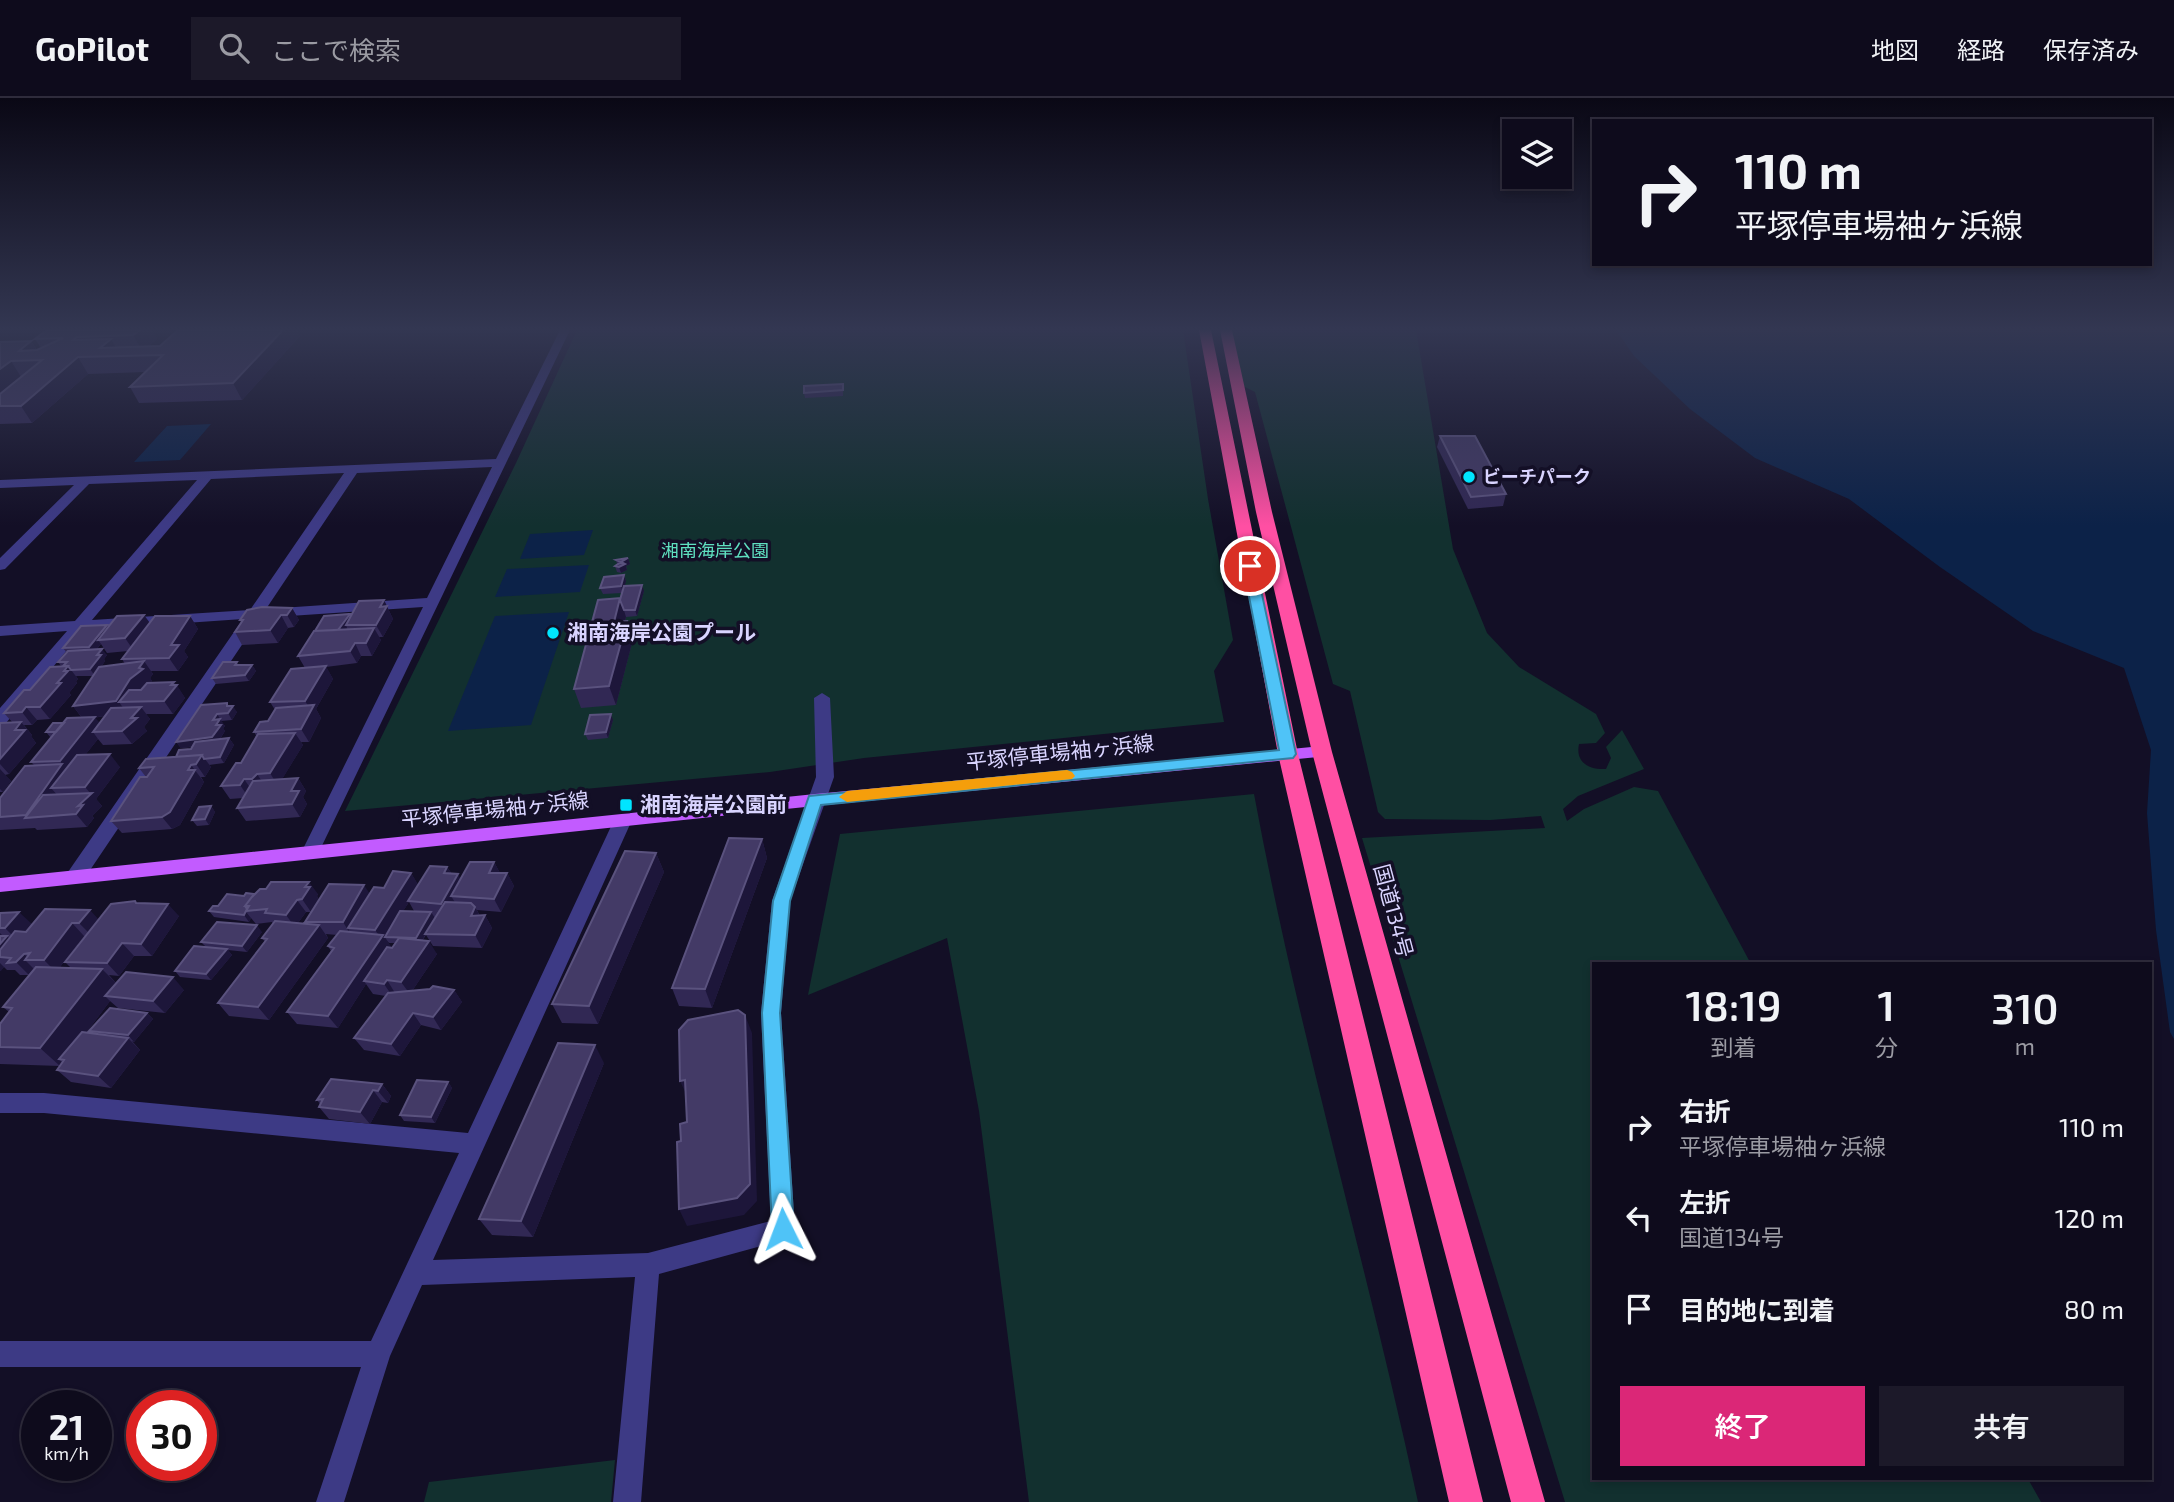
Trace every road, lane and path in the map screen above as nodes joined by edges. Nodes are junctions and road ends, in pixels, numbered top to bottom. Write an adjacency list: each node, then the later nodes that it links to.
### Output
1 (532, 396): 4 (street)
2 (1217, 396): 17 (highway)
3 (1240, 396): 16 (highway, 国道134号)
4 (499, 463): 5 (street); 10 (street)
5 (353, 470): 6 (street); 11 (street)
6 (206, 476): 7 (street); 12 (street)
7 (85, 481): 8 (street); 9 (street)
8 (0, 484)
9 (0, 566)
10 (432, 602): 11 (street); 20 (street)
11 (252, 614): 12 (street); 21 (street)
12 (79, 624): 13 (street); 15 (street)
13 (0, 631)
14 (822, 698): 18 (street)
15 (0, 719)
16 (1322, 752): 17 (main road, 平塚停車場袖ヶ浜線); 32 (highway, 国道134号)
17 (1288, 754): 18 (main road, 平塚停車場袖ヶ浜線); 31 (highway)
18 (815, 800): 19 (main road, 平塚停車場袖ヶ浜線); 25 (street)
19 (623, 820): 20 (main road, 平塚停車場袖ヶ浜線); 24 (street)
20 (311, 851): 21 (main road, 平塚停車場袖ヶ浜線)
21 (75, 877): 22 (main road, 平塚停車場袖ヶ浜線)
22 (0, 885)
23 (0, 1102): 24 (street)
24 (473, 1144): 26 (street)
25 (648, 1265): 26 (street); 30 (street)
26 (413, 1273): 28 (street)
27 (0, 1354): 28 (street)
28 (378, 1354): 29 (street)
29 (330, 1502)
30 (627, 1502)
31 (1466, 1502)
32 (1528, 1502)

